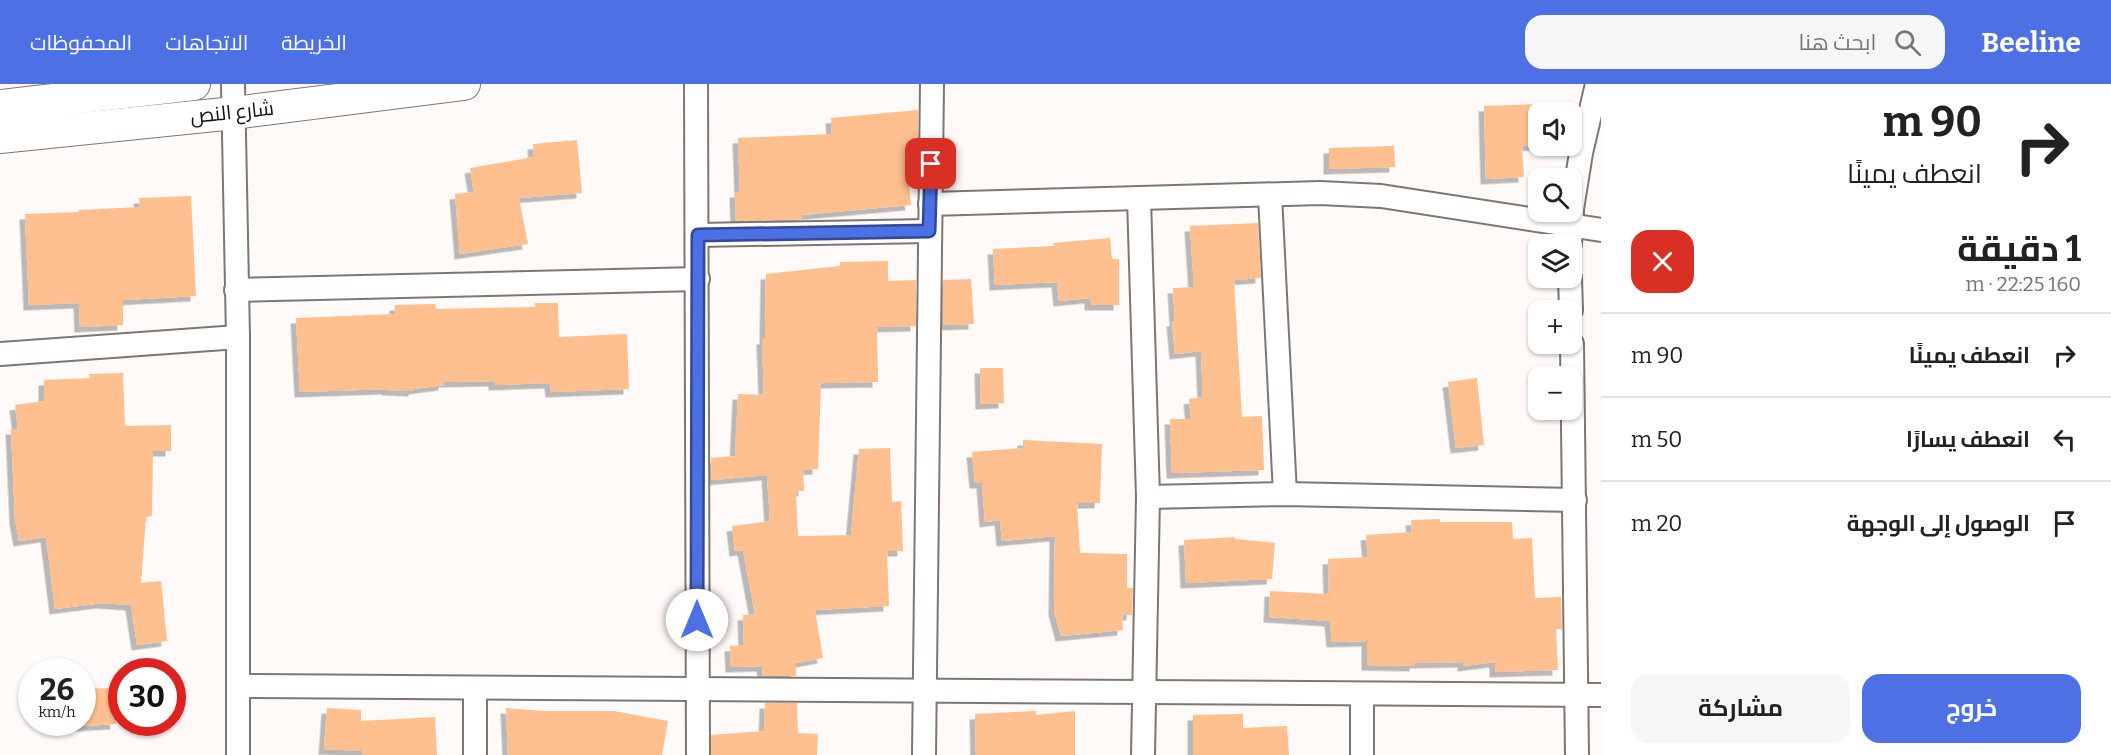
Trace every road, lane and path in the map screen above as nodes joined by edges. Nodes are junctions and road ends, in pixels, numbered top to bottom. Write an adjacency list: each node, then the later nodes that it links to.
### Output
1 (194, 84): 7 (main road, شارع النص)
2 (464, 84): 6 (main road, شارع النص)
3 (696, 84): 15 (street)
4 (932, 84): 11 (street)
5 (1597, 84): 12 (street)
6 (234, 98): 8 (main road, شارع النص); 17 (street)
7 (0, 106)
8 (0, 137)
9 (1270, 195): 10 (street); 12 (street); 21 (street)
10 (1139, 198): 11 (street); 22 (street)
11 (930, 204): 14 (street)
12 (1571, 223): 13 (street)
13 (1601, 230)
14 (929, 231): 15 (street); 27 (street)
15 (698, 235): 16 (street)
16 (698, 279): 17 (street); 26 (street)
17 (236, 290): 18 (street)
18 (238, 337): 19 (street); 24 (street)
19 (0, 354)
20 (1572, 354): 23 (street)
21 (1285, 494): 22 (street); 23 (street)
22 (1148, 497): 28 (street)
23 (1575, 500): 30 (street)
24 (239, 686): 25 (street); 32 (street)
25 (475, 688): 26 (street); 33 (street)
26 (697, 688): 27 (street); 34 (street)
27 (924, 690): 28 (street); 35 (street)
28 (1144, 692): 29 (street); 36 (street)
29 (1362, 694): 30 (street); 37 (street)
30 (1577, 695): 31 (street); 38 (street)
31 (1601, 695)
32 (238, 755)
33 (475, 755)
34 (698, 755)
35 (924, 755)
36 (1143, 755)
37 (1362, 755)
38 (1577, 755)

